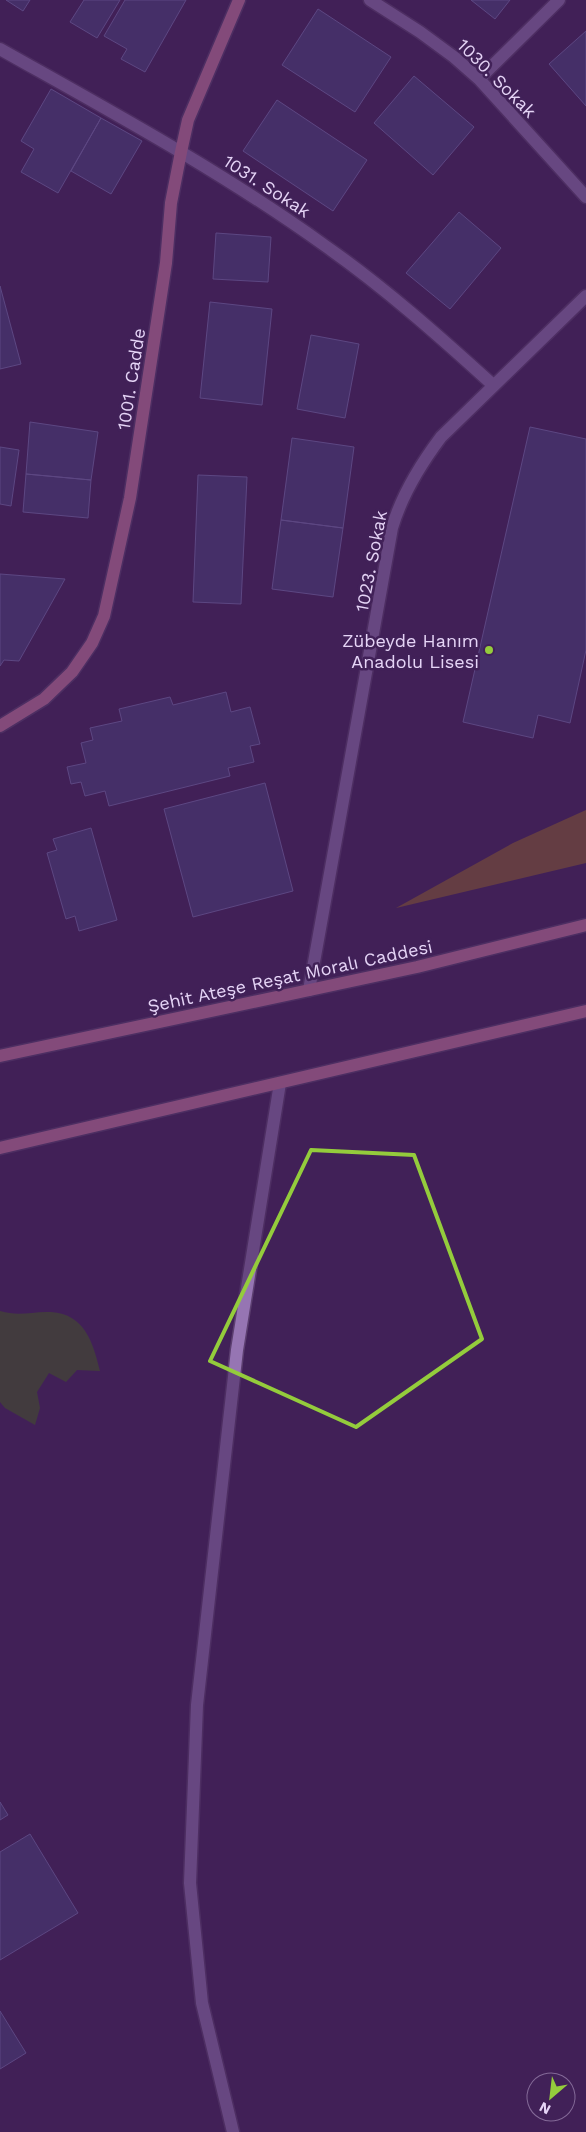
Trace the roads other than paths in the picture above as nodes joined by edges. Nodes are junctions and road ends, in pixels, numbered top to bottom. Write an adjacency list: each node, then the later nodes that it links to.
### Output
1 (239, 0): 6 (main road, 1001. Cadde)
2 (370, 0): 5 (street, 1030. Sokak)
3 (559, 0): 5 (street)
4 (0, 49): 6 (street, 1031. Sokak)
5 (479, 79): 7 (street, 1030. Sokak)
6 (181, 152): 9 (street, 1031. Sokak); 10 (main road, 1001. Cadde)
7 (586, 196)
8 (586, 296): 9 (street, 1023. Sokak)
9 (493, 385): 12 (street, 1023. Sokak)
10 (0, 726)
11 (586, 925): 12 (main road, Şehit Ateşe Reşat Moralı Caddesi)
12 (309, 990): 14 (main road, Şehit Ateşe Reşat Moralı Caddesi)
13 (586, 1012): 15 (main road)
14 (0, 1056)
15 (280, 1083): 16 (main road); 17 (street)
16 (0, 1148)
17 (233, 2132)

